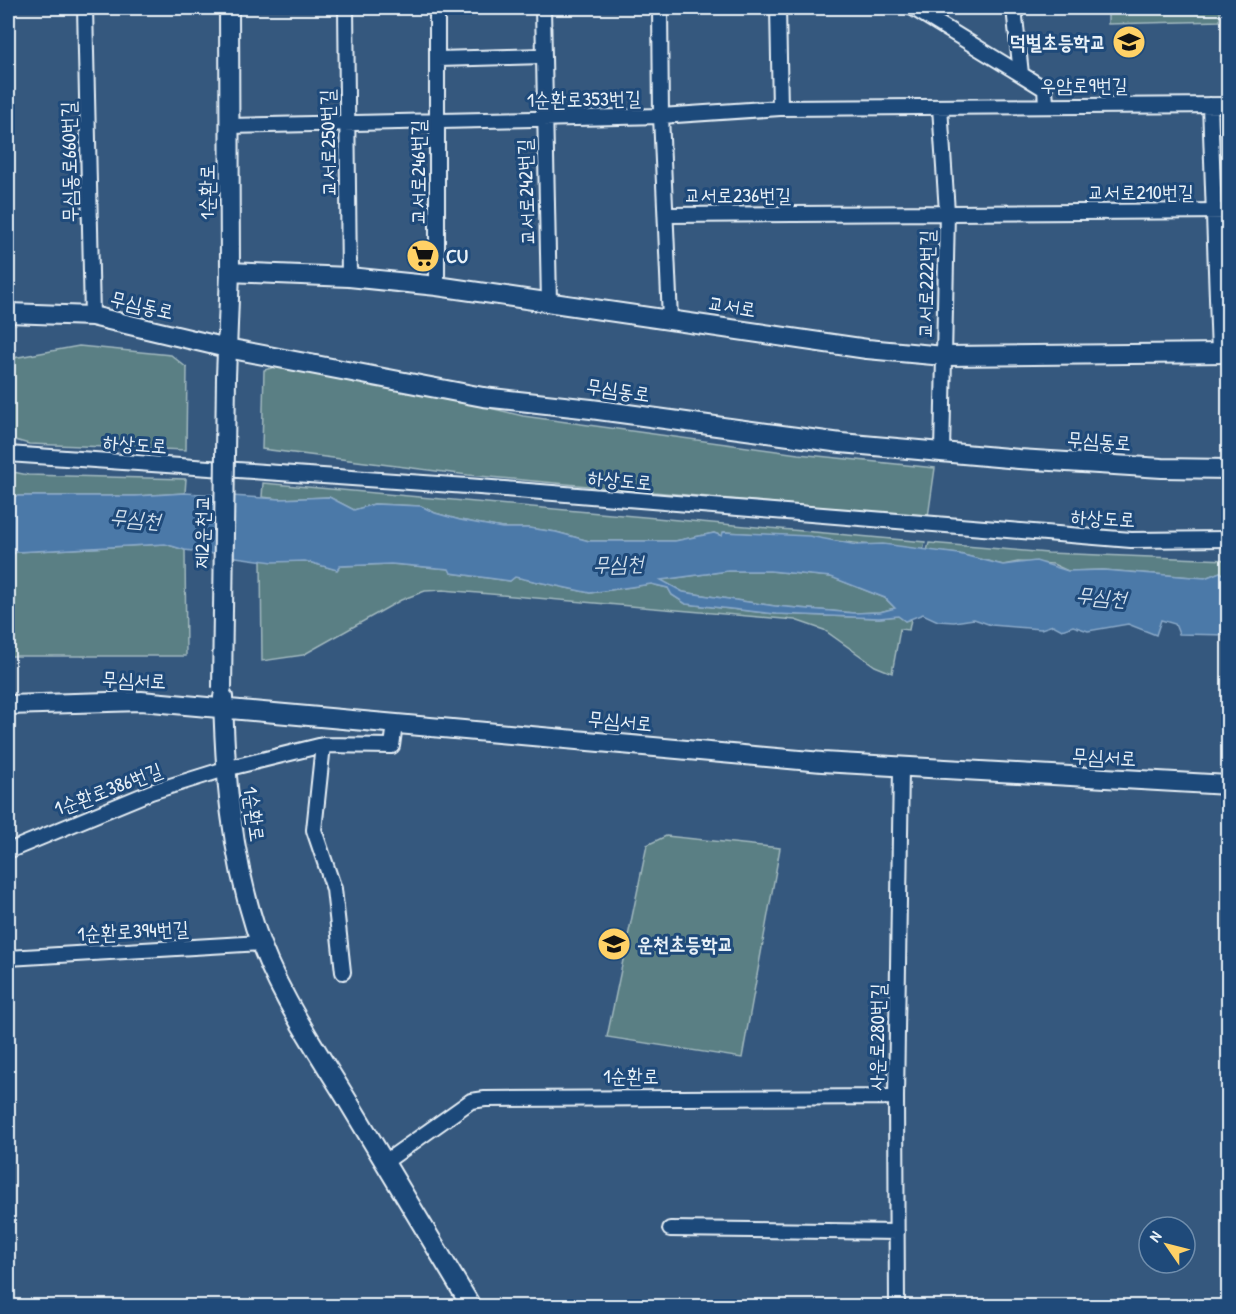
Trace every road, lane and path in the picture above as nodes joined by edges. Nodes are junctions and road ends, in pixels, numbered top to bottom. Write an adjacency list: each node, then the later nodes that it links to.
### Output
1 (85, 8): 34 (street, 무심동로660번길)
2 (229, 8): 22 (main road, 1순환로)
3 (346, 8): 20 (street, 교서로250번길)
4 (437, 8): 11 (street, 교서로246번길)
5 (543, 8): 10 (street, 교서로242번길)
6 (660, 8): 18 (street, 교서로236번길)
7 (778, 8): 17 (street)
8 (913, 8): 12 (street)
9 (1014, 8): 12 (street)
10 (543, 56): 11 (street); 19 (street, 교서로242번길)
11 (438, 59): 21 (street, 교서로246번길)
12 (1021, 74): 13 (street)
13 (1046, 104): 14 (street, 우암로9번길); 16 (street, 우암로9번길)
14 (1210, 105): 15 (street, 우암로9번길); 23 (street, 교서로210번길)
15 (1228, 105)
16 (940, 107): 17 (street, 1순환로353번길); 25 (street, 교서로222번길)
17 (780, 108): 18 (street, 1순환로353번길)
18 (661, 117): 19 (street, 1순환로353번길); 28 (street, 교서로236번길)
19 (543, 119): 21 (street, 1순환로353번길); 32 (street, 교서로242번길)
20 (348, 123): 21 (street, 1순환로353번길); 22 (street, 1순환로353번길); 30 (street, 교서로250번길)
21 (438, 123): 31 (street, 교서로246번길)
22 (229, 126): 29 (main road, 1순환로)
23 (1212, 211): 24 (street, 교서로210번길); 26 (street, 교서로210번길); 37 (street, 교서로210번길)
24 (1228, 211)
25 (947, 212): 26 (street, 교서로222번길); 27 (street, 교서로222번길); 38 (street, 교서로222번길)
26 (1070, 212)
27 (808, 213): 28 (street, 교서로236번길)
28 (667, 215): 35 (street, 교서로236번길)
29 (230, 272): 30 (main road, 교서로); 36 (main road, 1순환로)
30 (349, 277): 31 (main road, 교서로)
31 (437, 286): 32 (main road, 교서로)
32 (549, 302): 35 (main road, 교서로)
33 (8, 313): 34 (main road, 무심동로)
34 (92, 316): 36 (main road, 무심동로)
35 (670, 319): 38 (main road, 교서로)
36 (226, 348): 39 (main road, 1순환로); 40 (main road, 무심동로)
37 (1224, 353): 38 (main road, 교서로)
38 (944, 356): 40 (street, 교서로222번길)
39 (226, 377): 44 (main road, 제2운천교, bridge)
40 (942, 453): 42 (main road, 무심동로)
41 (8, 454): 43 (street, 하상도로)
42 (1228, 469)
43 (1228, 539)
44 (222, 688): 46 (main road, 1순환로)
45 (8, 705): 46 (main road, 무심서로)
46 (223, 708): 47 (main road, 무심서로); 50 (main road, 1순환로)
47 (395, 724): 48 (street, 1순환로386번길); 49 (main road, 무심서로)
48 (323, 745): 50 (street, 1순환로386번길); 55 (street)
49 (901, 768): 51 (main road, 무심서로); 56 (street, 사운로280번길)
50 (225, 769): 52 (street, 1순환로386번길); 53 (main road, 1순환로)
51 (1228, 785)
52 (8, 851)
53 (261, 943): 54 (street, 1순환로394번길); 57 (main road, 1순환로)
54 (8, 958)
55 (343, 972)
56 (896, 1097): 57 (street, 1순환로); 59 (street, 사운로280번길)
57 (385, 1162): 60 (main road, 1순환로)
58 (670, 1228): 59 (street)
59 (897, 1232): 61 (street, 사운로280번길)
60 (471, 1306)
61 (897, 1306)

